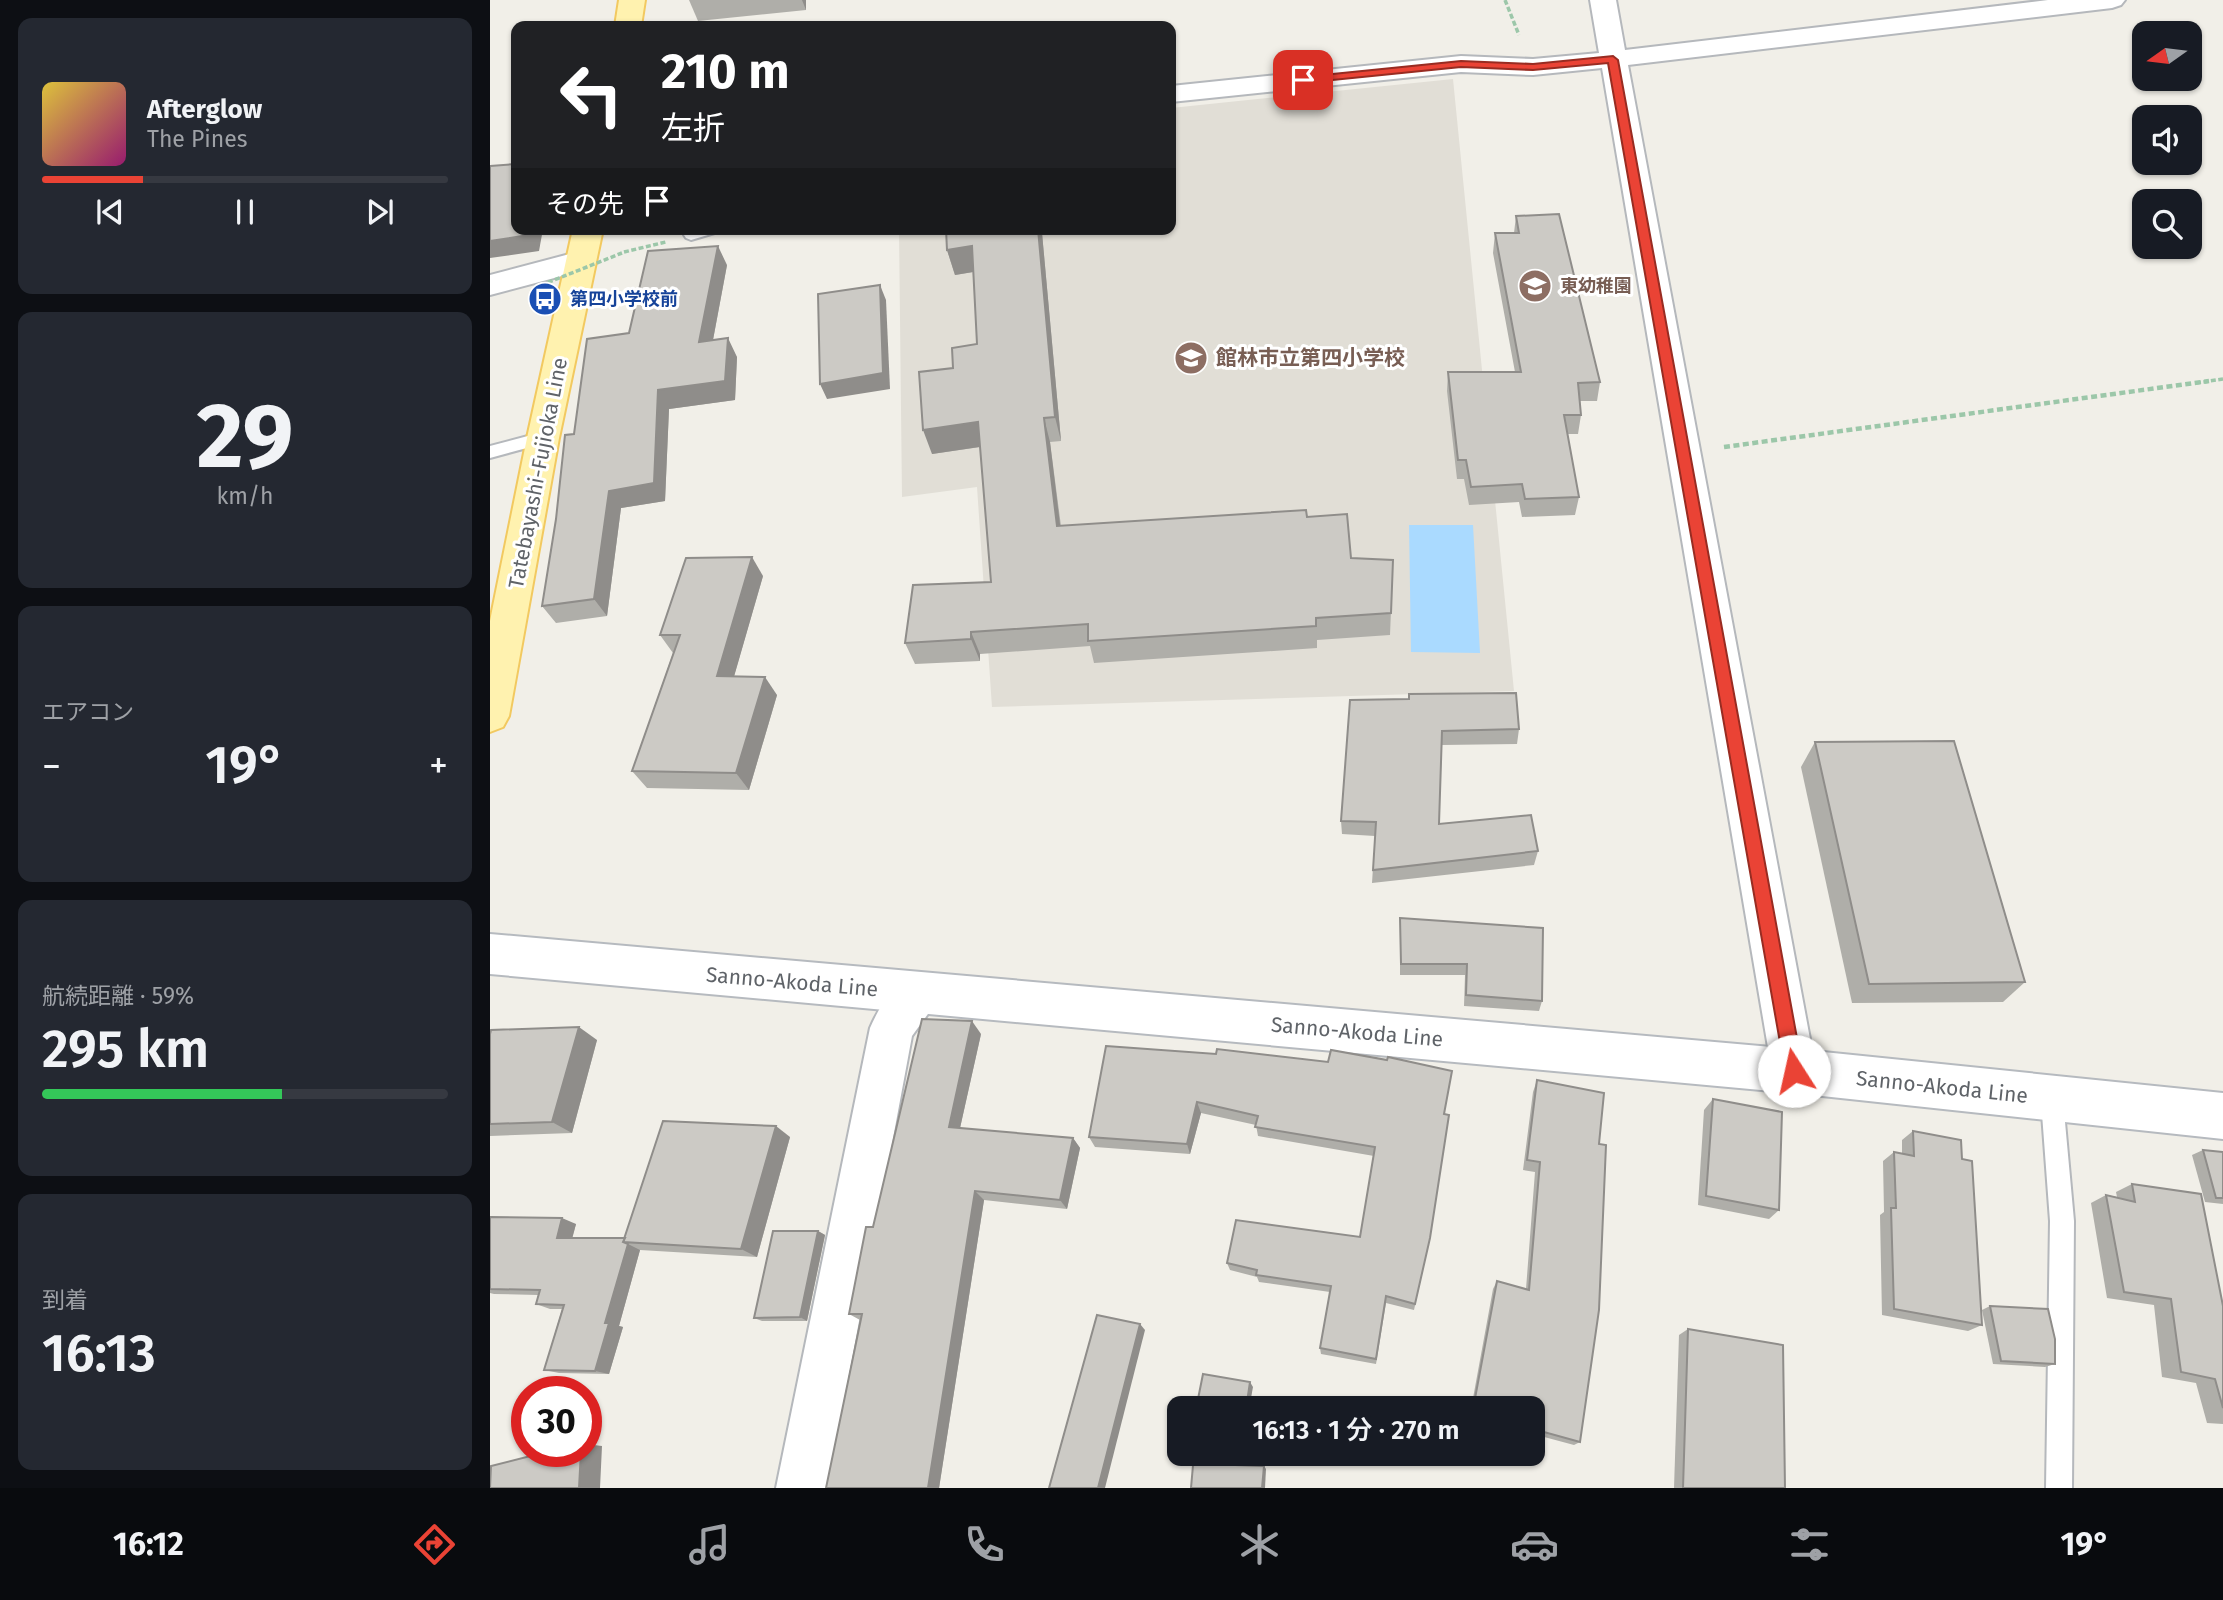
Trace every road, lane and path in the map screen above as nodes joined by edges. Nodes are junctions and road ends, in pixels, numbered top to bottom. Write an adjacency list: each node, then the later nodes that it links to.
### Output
1 (632, 0): 4 (main road)
2 (1603, 0): 5 (street)
3 (2112, 0): 5 (street)
4 (629, 21)
5 (1613, 60): 6 (street); 14 (street)
6 (1176, 93)
7 (691, 235): 10 (path, bridge)
8 (584, 245): 9 (street); 12 (main road, Tatebayashi-Fujioka Line)
9 (490, 285)
10 (534, 288)
11 (2223, 379): 14 (path)
12 (543, 438): 13 (lane); 15 (main road, Tatebayashi-Fujioka Line)
13 (490, 452)
14 (1683, 453): 18 (street)
15 (490, 716)
16 (490, 954): 17 (street, Sanno-Akoda Line)
17 (918, 993): 18 (street, Sanno-Akoda Line); 21 (street)
18 (1794, 1071): 19 (street, Sanno-Akoda Line)
19 (2052, 1100): 20 (street, Sanno-Akoda Line); 22 (lane)
20 (2223, 1116)
21 (803, 1488)
22 (2059, 1488)

